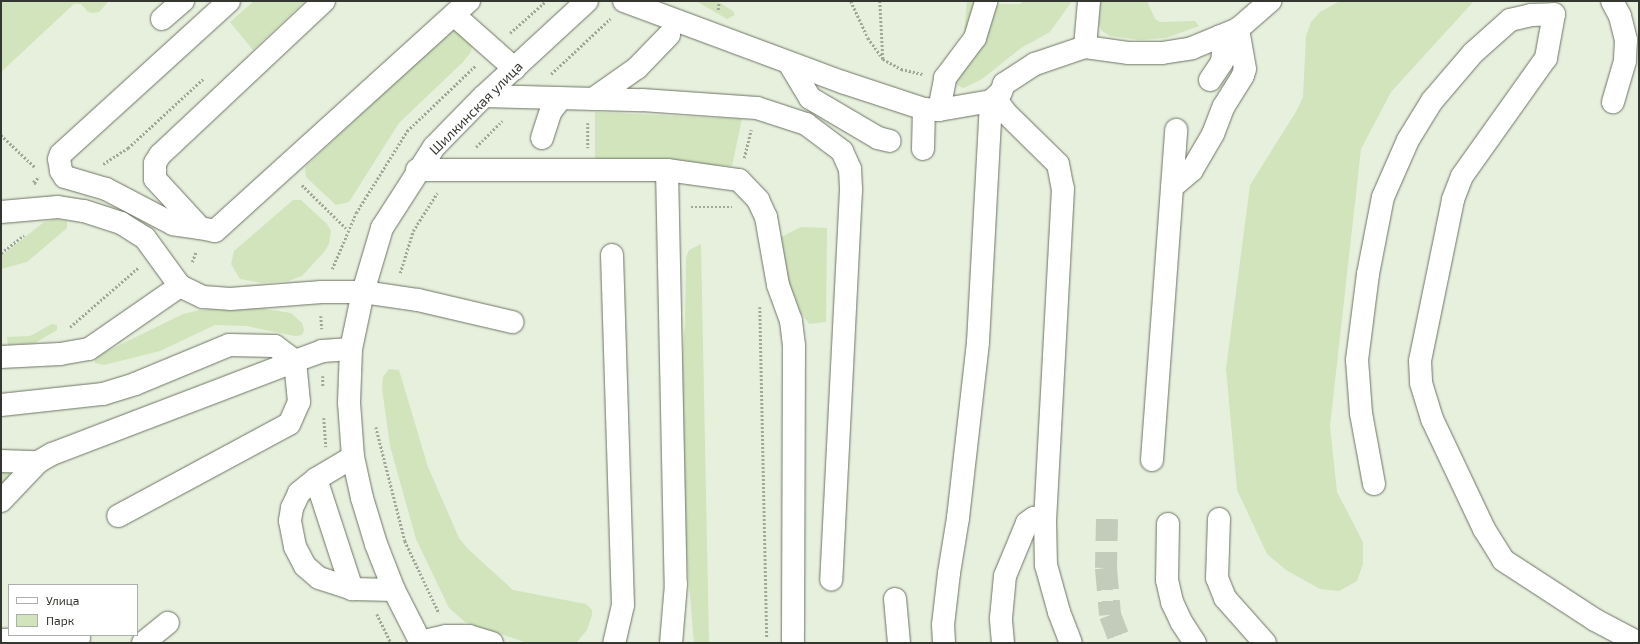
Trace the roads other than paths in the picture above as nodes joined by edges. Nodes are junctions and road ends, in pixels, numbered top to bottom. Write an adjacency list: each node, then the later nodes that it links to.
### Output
1 (183, 1): 12 (main road)
2 (230, 1): 33 (main road)
3 (324, 1): 33 (main road)
4 (587, 1): 17 (main road, Шилкинская улица)
5 (624, 1): 16 (main road)
6 (986, 1): 25 (main road)
7 (1089, 1): 15 (main road)
8 (1270, 1): 13 (main road)
9 (1612, 1): 24 (main road)
10 (1557, 7): 47 (main road); 72 (main road)
11 (461, 8): 17 (main road); 33 (main road)
12 (162, 19)
13 (1229, 33): 15 (main road); 18 (main road); 31 (main road)
14 (669, 35): 22 (main road)
15 (1084, 47): 23 (main road)
16 (789, 63): 19 (main road); 19 (main road)
17 (515, 69): 20 (main road, Шилкинская улица)
18 (1210, 80)
19 (842, 82): 25 (main road)
20 (484, 96): 21 (main road); 29 (main road, Шилкинская улица)
21 (561, 98): 22 (main road); 27 (main road)
22 (593, 99): 53 (main road)
23 (993, 100): 25 (main road); 50 (main road); 67 (main road)
24 (1613, 102)
25 (931, 110): 28 (main road)
26 (1176, 130): 31 (main road)
27 (542, 138)
28 (923, 149)
29 (417, 170): 30 (main road); 36 (main road, Шилкинская улица)
30 (667, 170): 64 (main road); 65 (main road)
31 (1172, 187): 43 (main road)
32 (1, 212): 35 (main road)
33 (203, 230)
34 (612, 255): 63 (main road)
35 (180, 286): 36 (main road); 39 (main road)
36 (362, 292): 37 (main road); 38 (main road, Шилкинская улица)
37 (512, 322)
38 (351, 349): 40 (main road); 42 (main road, Шилкинская улица)
39 (1, 358)
40 (295, 361): 41 (main road); 45 (main road); 49 (main road)
41 (1, 405)
42 (354, 457): 46 (main road); 55 (main road, Шилкинская улица)
43 (1152, 460)
44 (1, 461): 45 (main road)
45 (38, 462): 48 (main road)
46 (316, 479): 54 (main road); 54 (main road)
47 (1374, 484)
48 (1, 501)
49 (118, 516)
50 (1045, 519): 68 (main road); 69 (main road)
51 (1219, 520): 71 (main road)
52 (1168, 524): 70 (main road)
53 (831, 579)
54 (358, 590): 55 (main road)
55 (394, 590): 60 (main road, Шилкинская улица)
56 (895, 599): 66 (main road)
57 (168, 623): 61 (main road)
58 (79, 638): 59 (main road)
59 (1, 640)
60 (420, 642): 62 (main road)
61 (143, 643)
62 (492, 643)
63 (614, 643)
64 (671, 643)
65 (793, 643)
66 (899, 643)
67 (944, 643)
68 (1003, 643)
69 (1071, 643)
70 (1196, 643)
71 (1265, 643)
72 (1639, 643)

